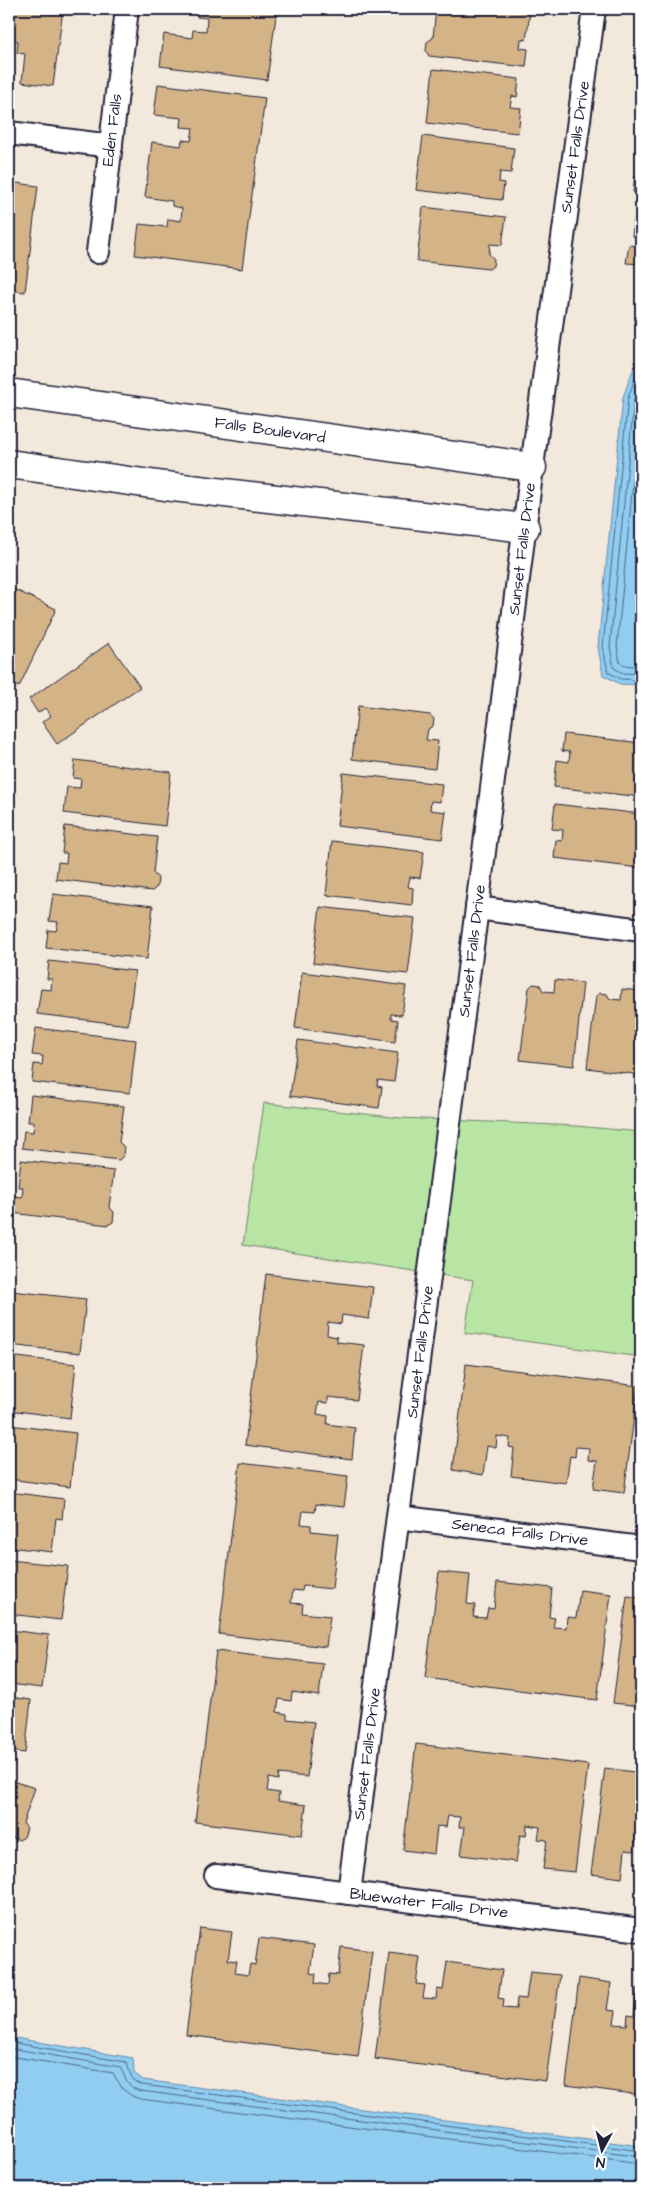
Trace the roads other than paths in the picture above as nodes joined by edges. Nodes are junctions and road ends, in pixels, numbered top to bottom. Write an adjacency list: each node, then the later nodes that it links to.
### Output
1 (127, 9): 4 (street, Eden Falls)
2 (594, 9): 8 (street, Sunset Falls Drive)
3 (9, 133): 4 (street)
4 (110, 146): 5 (street, Eden Falls)
5 (98, 252)
6 (9, 393): 8 (street, Falls Boulevard)
7 (9, 464): 9 (street)
8 (532, 466): 9 (street, Sunset Falls Drive)
9 (525, 528): 10 (street, Sunset Falls Drive)
10 (477, 908): 11 (street); 12 (street, Sunset Falls Drive)
11 (641, 930)
12 (398, 1517): 13 (street, Seneca Falls Drive); 15 (street, Sunset Falls Drive)
13 (641, 1548)
14 (216, 1876): 15 (street, Bluewater Falls Drive)
15 (349, 1893): 16 (street, Bluewater Falls Drive)
16 (641, 1930)

